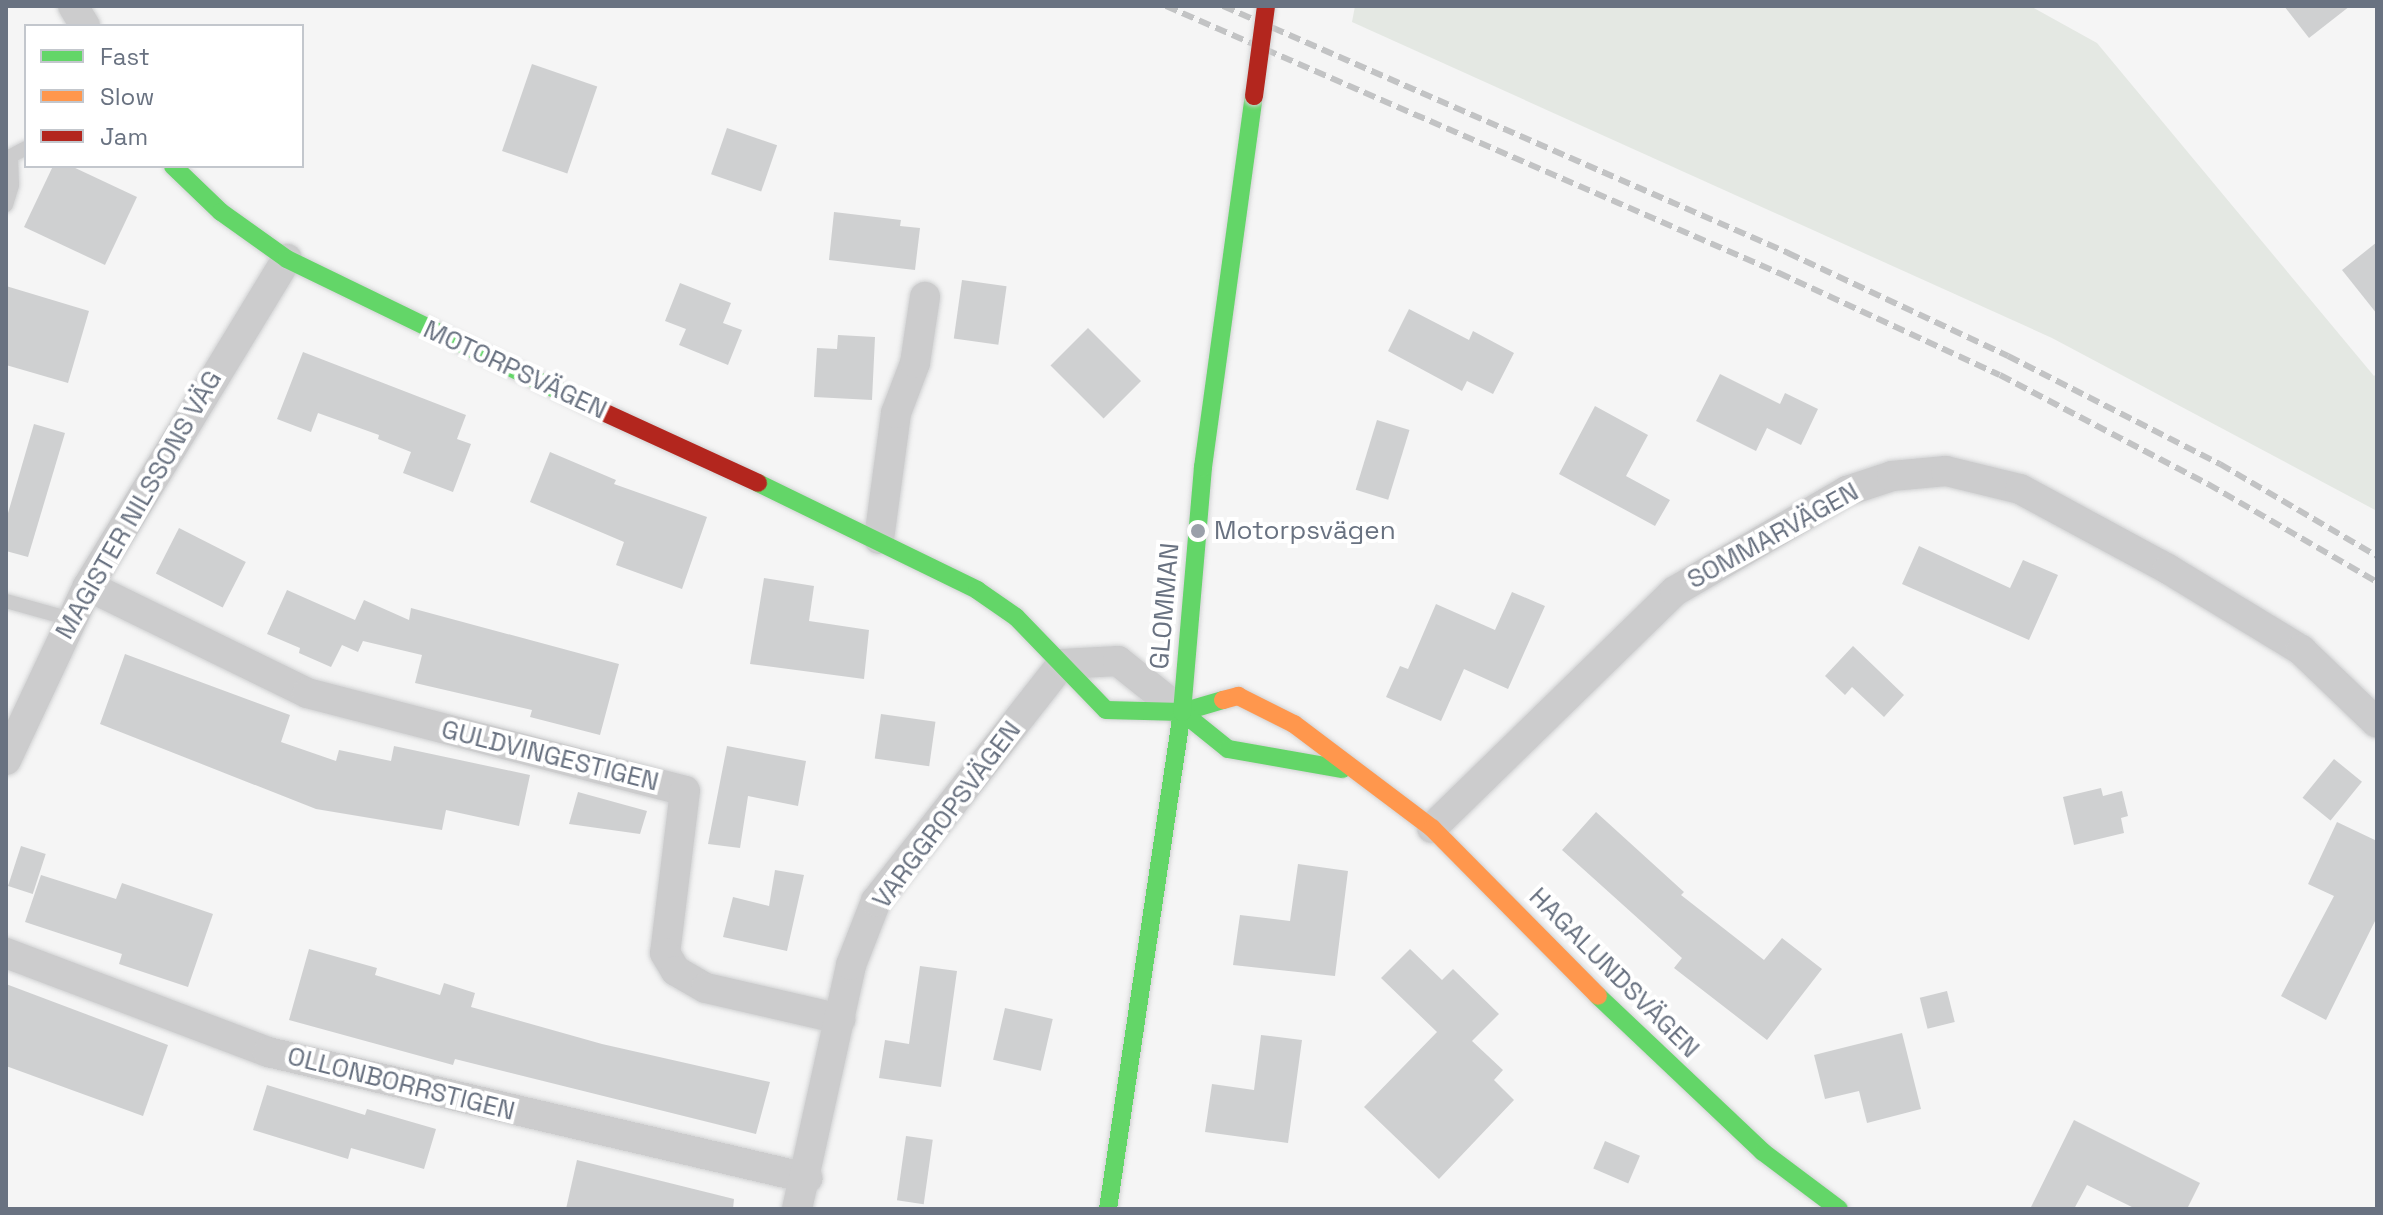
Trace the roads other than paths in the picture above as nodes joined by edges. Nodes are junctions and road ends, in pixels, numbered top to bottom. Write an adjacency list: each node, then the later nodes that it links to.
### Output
1 (73, 6): 3 (street)
2 (1266, 6): 14 (street, GLOMMAN, bridge)
3 (84, 24)
4 (8, 156): 6 (lane)
5 (175, 168): 7 (street, MOTORPSVÄGEN)
6 (6, 205)
7 (287, 259): 9 (street, MOTORPSVÄGEN); 10 (street, MAGISTER NILSSONS VÄG)
8 (925, 297): 9 (street)
9 (879, 539): 13 (street, MOTORPSVÄGEN)
10 (88, 586): 12 (street, MAGISTER NILSSONS VÄG); 20 (street, GULDVINGESTIGEN)
11 (6, 601): 12 (lane)
12 (71, 619): 16 (street, MAGISTER NILSSONS VÄG)
13 (1062, 664): 14 (street); 14 (street, MOTORPSVÄGEN); 20 (street, VARGGROPSVÄGEN)
14 (1182, 712): 17 (street, HAGALUNDSVÄGEN); 17 (street, HAGALUNDSVÄGEN); 23 (street, GLOMMAN)
15 (2377, 723): 18 (street, SOMMARVÄGEN)
16 (6, 760)
17 (1355, 773): 18 (street, HAGALUNDSVÄGEN)
18 (1432, 828): 24 (street, HAGALUNDSVÄGEN)
19 (6, 953): 21 (street, OLLONBORRSTIGEN)
20 (840, 1019): 21 (street, VARGGROPSVÄGEN)
21 (807, 1178): 22 (street, VARGGROPSVÄGEN)
22 (797, 1209)
23 (1108, 1209)
24 (1839, 1209)

